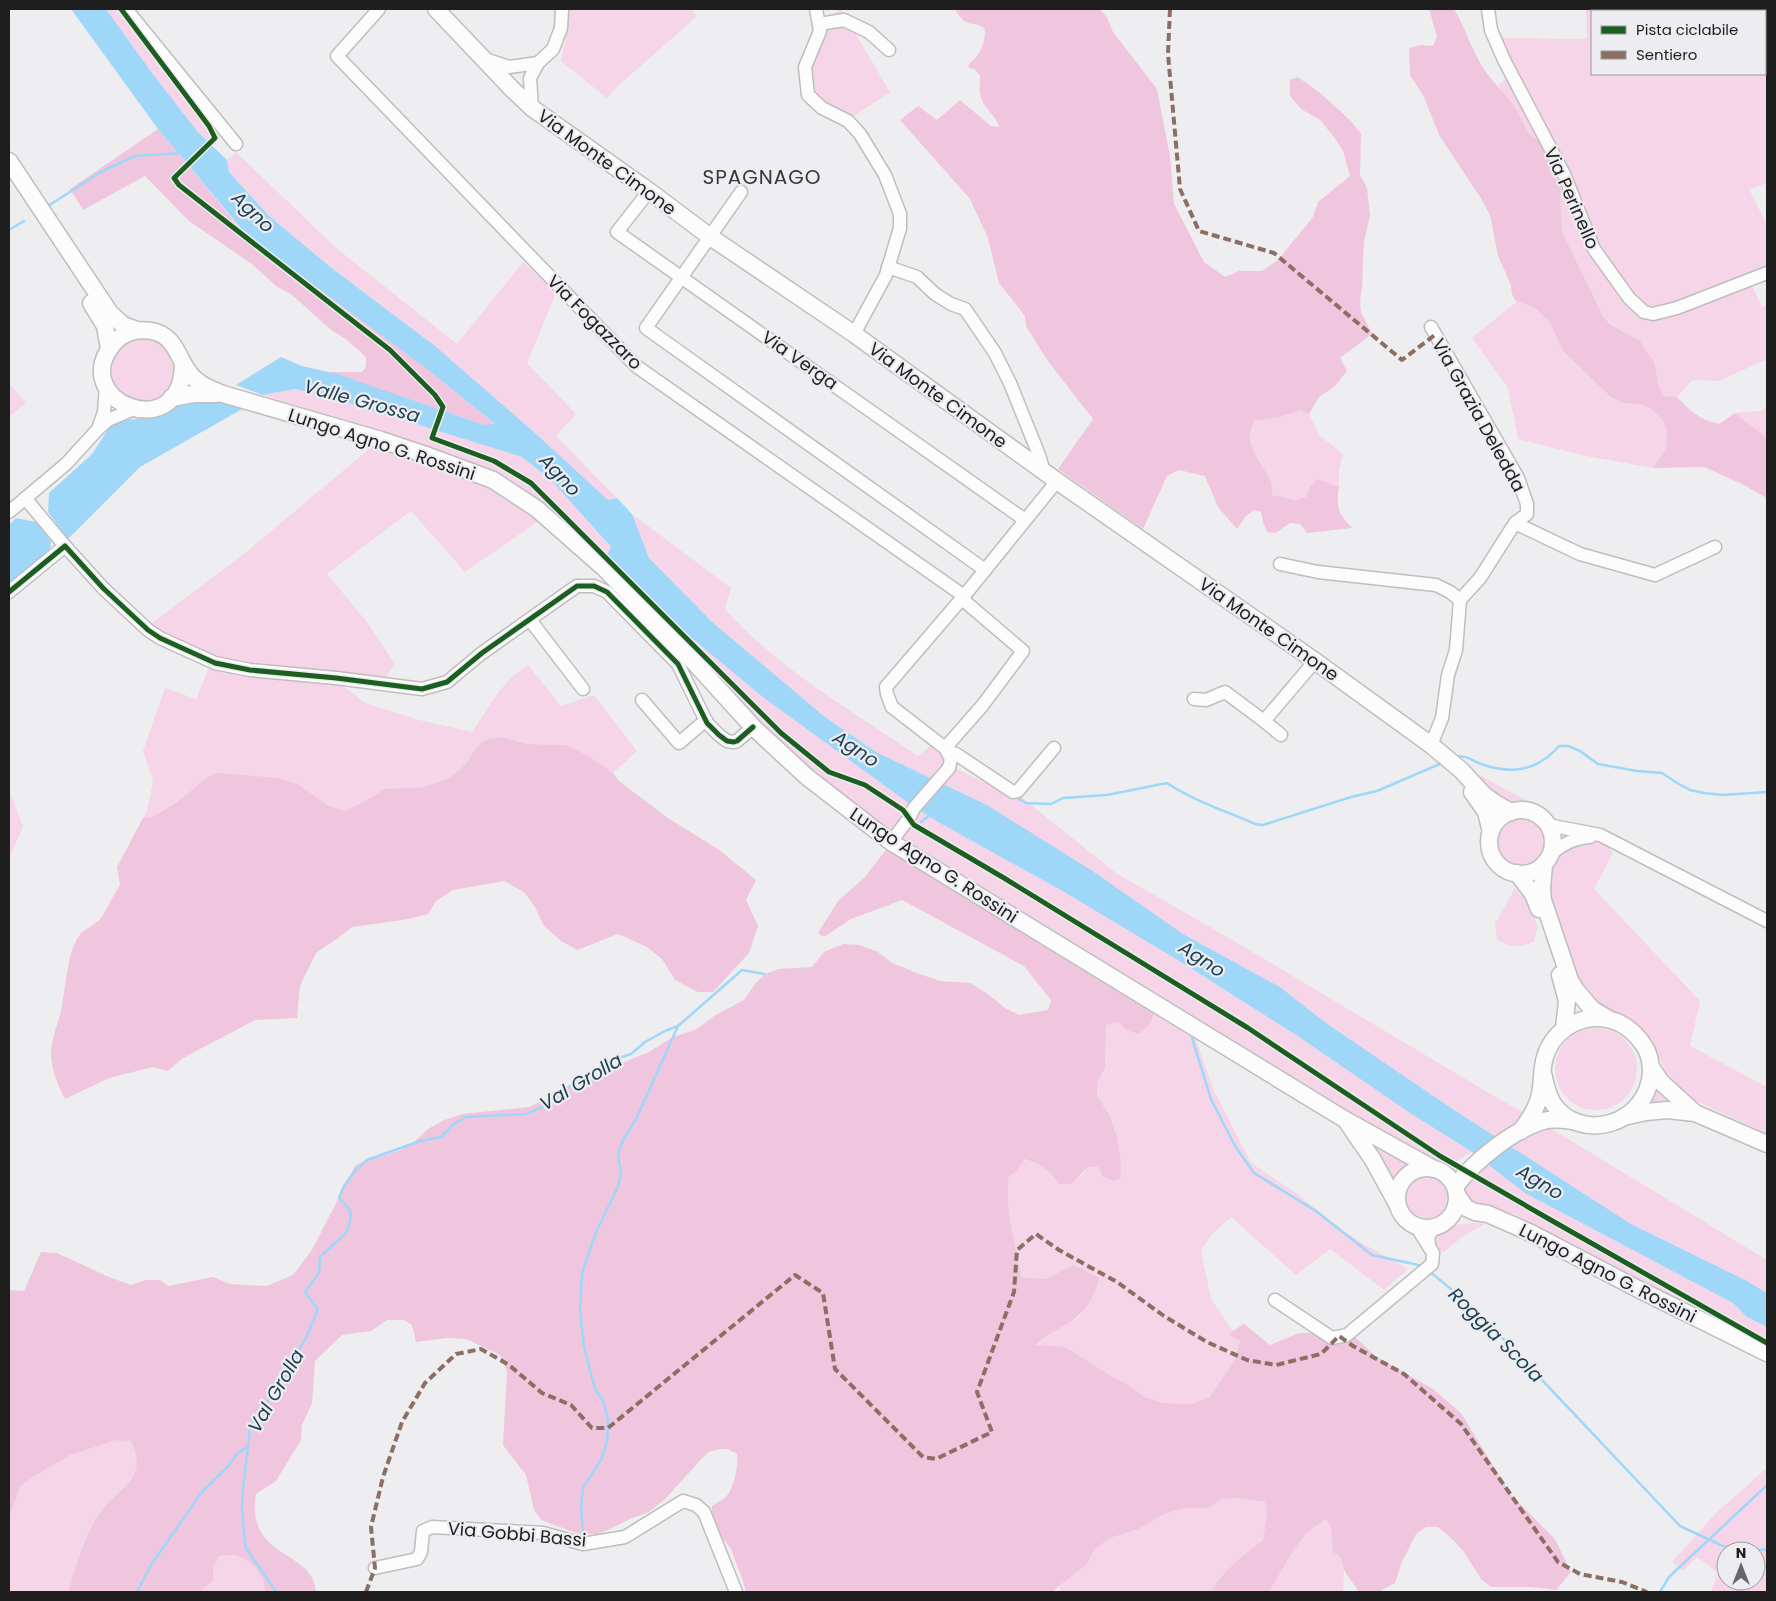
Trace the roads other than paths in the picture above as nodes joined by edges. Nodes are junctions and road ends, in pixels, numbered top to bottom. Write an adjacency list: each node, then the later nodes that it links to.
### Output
1 (126, 9): 15 (street)
2 (379, 9): 44 (street, Via Fogazzaro)
3 (436, 9): 9 (main road, Via Monte Cimone)
4 (562, 9): 10 (street)
5 (816, 9): 7 (street)
6 (1488, 9): 22 (street, Via Perinello)
7 (819, 24): 8 (street); 21 (street)
8 (889, 50)
9 (483, 58): 11 (street); 13 (main road, Via Monte Cimone)
10 (538, 63): 11 (street); 12 (street)
11 (516, 66): 13 (street)
12 (530, 78): 13 (street); 14 (street)
13 (509, 86): 14 (main road, Via Monte Cimone)
14 (532, 108): 18 (main road, Via Monte Cimone)
15 (236, 144)
16 (9, 161): 25 (main road)
17 (9, 178): 27 (main road)
18 (649, 191): 20 (main road, Via Monte Cimone); 23 (street, Via Verga)
19 (741, 192): 20 (street)
20 (709, 236): 23 (street); 26 (main road, Via Monte Cimone)
21 (888, 267): 26 (street); 34 (street)
22 (1767, 273)
23 (681, 276): 37 (street, Via Verga); 42 (street, Via Fogazzaro)
24 (1431, 327): 38 (street, Via Grazia Deledda)
25 (138, 330): 27 (main road); 28 (main road)
26 (854, 334): 34 (main road, Via Monte Cimone)
27 (109, 349): 29 (main road)
28 (183, 365): 30 (main road); 31 (main road)
29 (106, 386): 32 (main road); 33 (street)
30 (223, 394): 31 (main road); 53 (main road, Lungo Agno G. Rossini)
31 (171, 398): 32 (main road)
32 (134, 409): 33 (street)
33 (98, 428): 35 (street)
34 (1050, 476): 37 (street); 47 (main road, Via Monte Cimone)
35 (25, 498): 36 (street); 39 (street)
36 (9, 512)
37 (1025, 520): 42 (street)
38 (1515, 523): 40 (street); 45 (street, Via Grazia Deledda)
39 (65, 546): 43 (street); 46 (street)
40 (1715, 547)
41 (1280, 564): 45 (street)
42 (985, 570): 44 (street)
43 (9, 592)
44 (963, 598): 57 (street, Via Fogazzaro); 57 (street)
45 (1460, 600): 55 (street)
46 (530, 620): 48 (street); 51 (street)
47 (1315, 661): 52 (street); 55 (main road, Via Monte Cimone)
48 (583, 689)
49 (1194, 698): 52 (street)
50 (642, 700): 51 (street)
51 (706, 720): 53 (street)
52 (1264, 721): 54 (street)
53 (753, 727): 63 (main road, Lungo Agno G. Rossini)
54 (1281, 735)
55 (1431, 745): 58 (main road, Via Monte Cimone)
56 (1054, 748): 57 (street)
57 (946, 749): 63 (street)
58 (1454, 766): 59 (main road, Via Monte Cimone); 61 (main road, Via Monte Cimone)
59 (1511, 812): 60 (main road); 61 (main road)
60 (1548, 826): 62 (street); 64 (main road)
61 (1491, 832): 65 (main road)
62 (1600, 836): 64 (street); 66 (street)
63 (891, 842): 73 (main road, Lungo Agno G. Rossini)
64 (1547, 859): 65 (main road); 67 (main road)
65 (1516, 874): 68 (main road)
66 (1767, 921)
67 (1607, 1018): 68 (main road); 69 (main road)
68 (1564, 1028): 70 (main road)
69 (1651, 1067): 71 (main road); 72 (main road)
70 (1543, 1073): 74 (main road); 75 (main road)
71 (1695, 1114): 72 (main road); 76 (main road)
72 (1626, 1117): 74 (main road)
73 (1344, 1118): 77 (main road, Lungo Agno G. Rossini); 80 (main road, Lungo Agno G. Rossini)
74 (1579, 1122): 75 (main road)
75 (1521, 1131): 78 (main road)
76 (1767, 1144)
77 (1436, 1170): 78 (main road); 79 (main road, Lungo Agno G. Rossini); 80 (main road)
78 (1461, 1170): 79 (main road)
79 (1456, 1191): 81 (main road, Lungo Agno G. Rossini); 82 (main road)
80 (1397, 1204): 83 (main road, Lungo Agno G. Rossini)
81 (1501, 1220): 82 (main road, Lungo Agno G. Rossini); 86 (main road, Lungo Agno G. Rossini)
82 (1442, 1223): 83 (main road, Lungo Agno G. Rossini); 84 (street)
83 (1416, 1226): 84 (street)
84 (1429, 1245): 85 (street)
85 (1275, 1300)
86 (1767, 1353)
87 (375, 1568): 88 (street, Via Gobbi Bassi)
88 (736, 1592)

